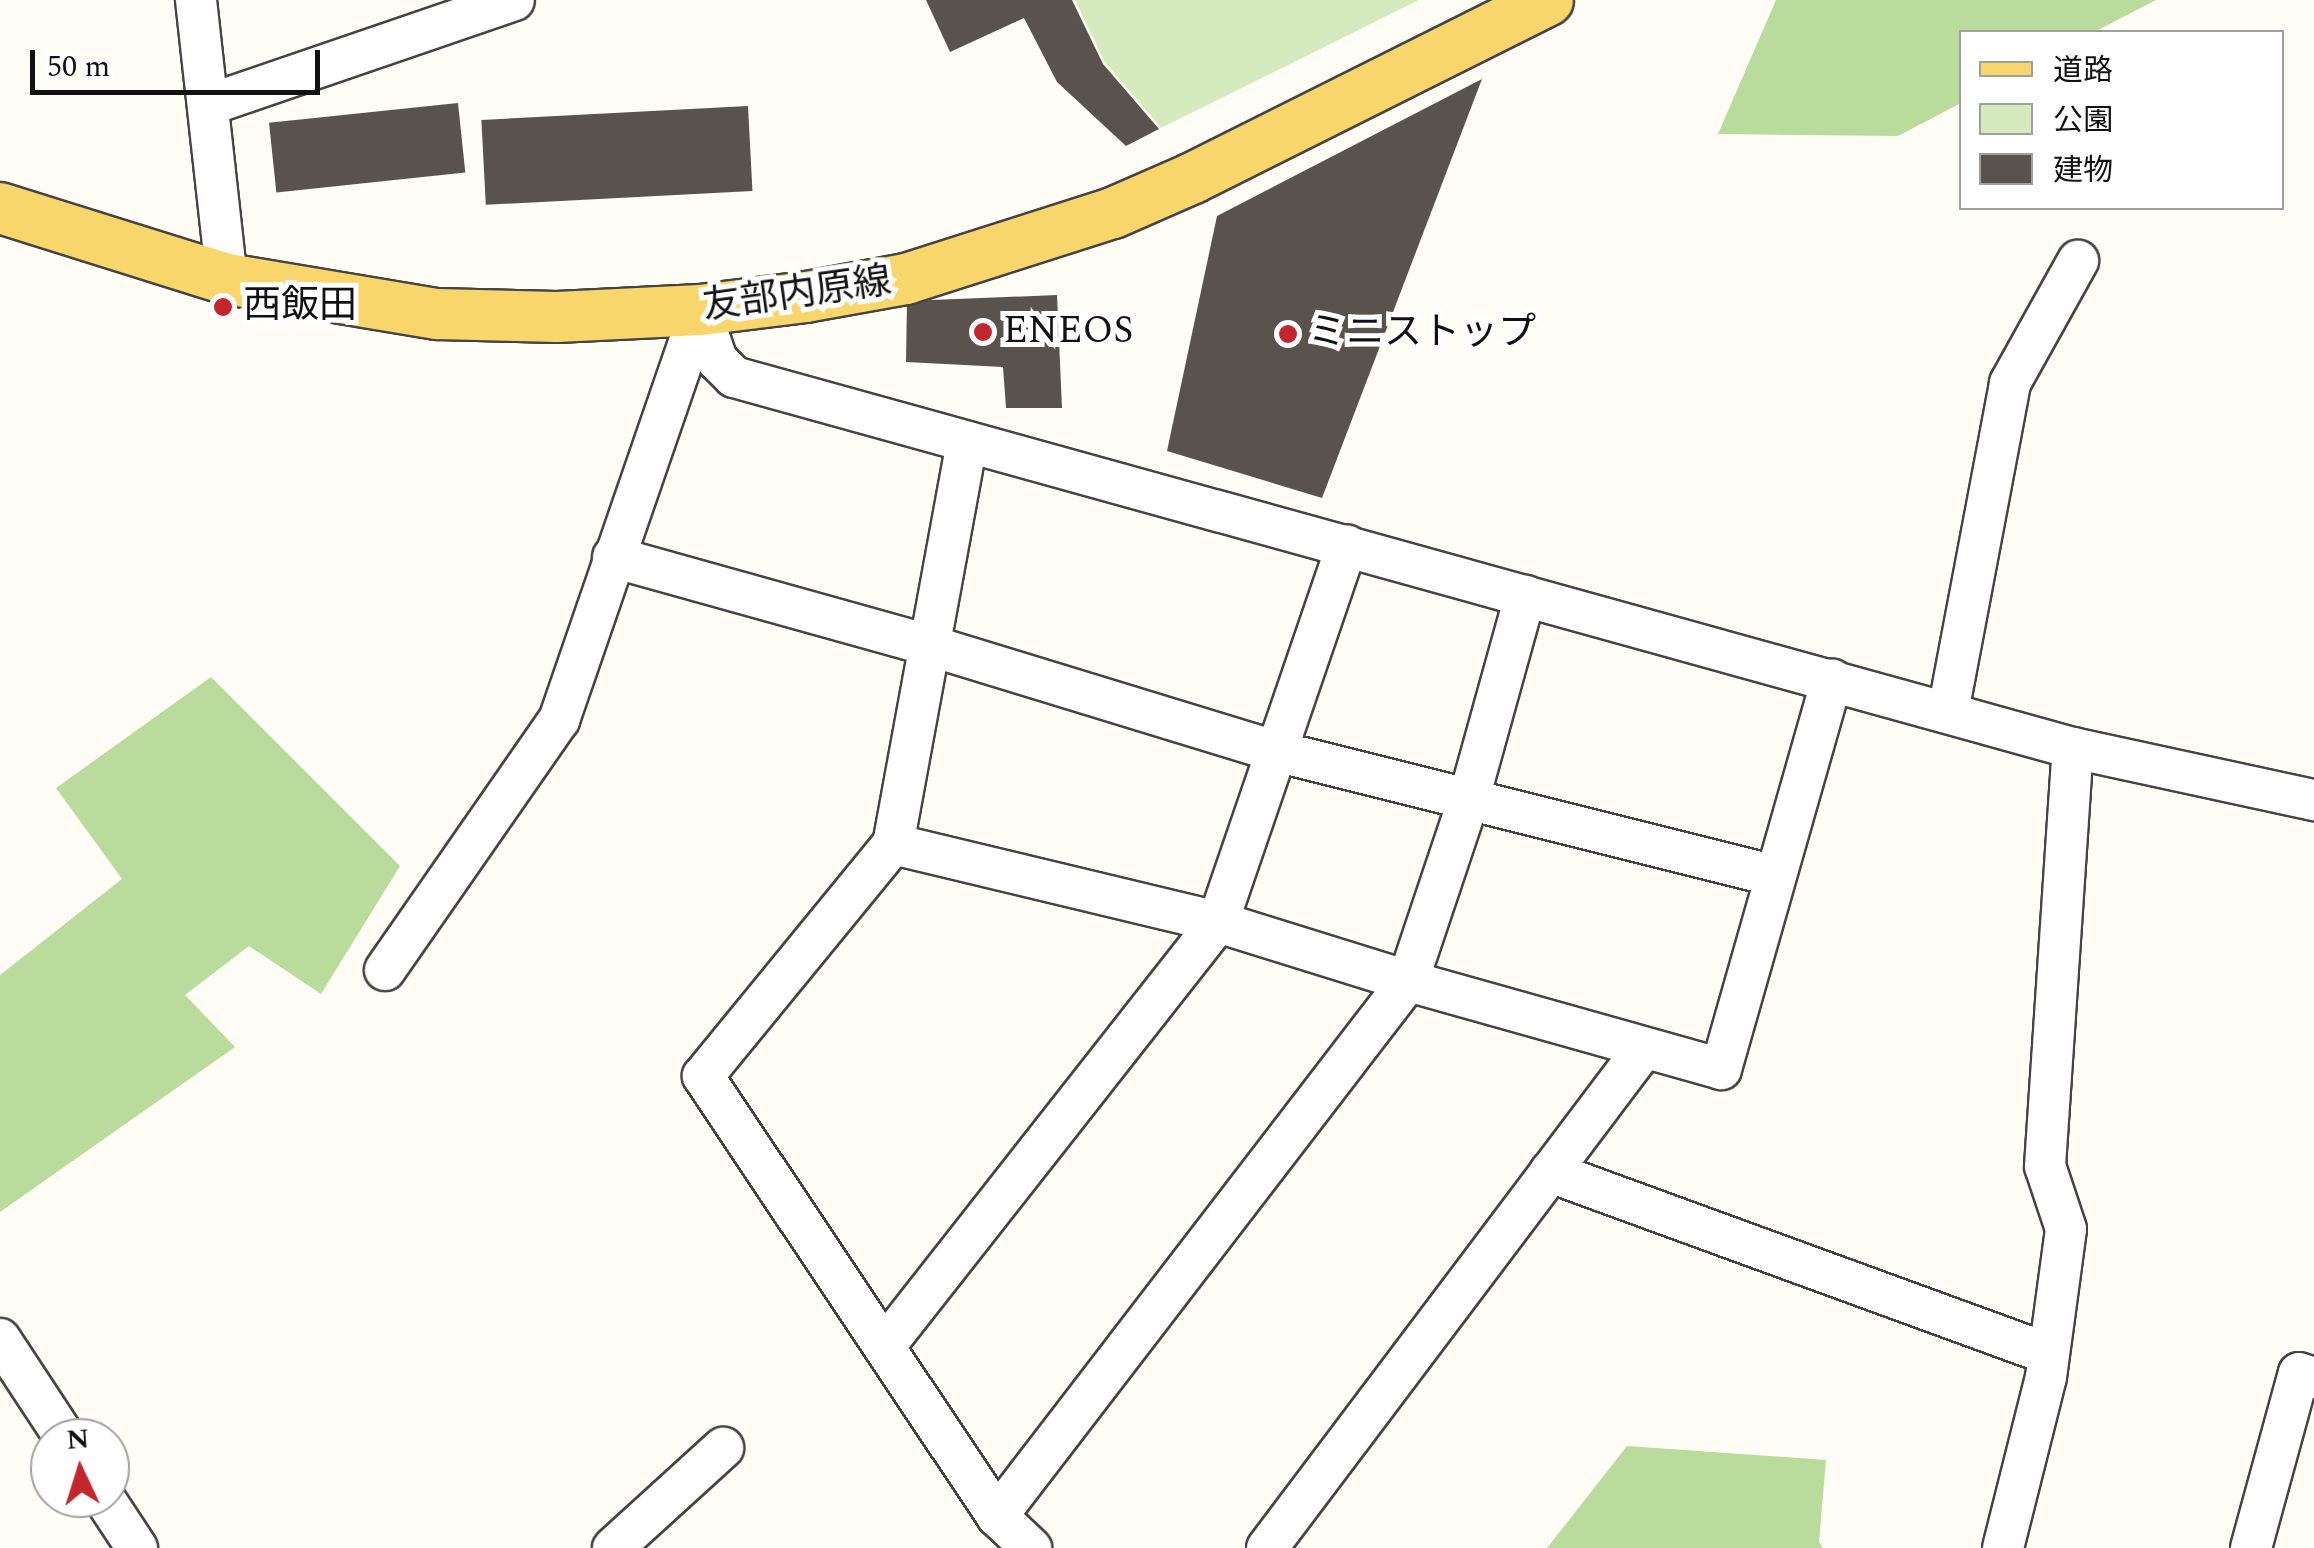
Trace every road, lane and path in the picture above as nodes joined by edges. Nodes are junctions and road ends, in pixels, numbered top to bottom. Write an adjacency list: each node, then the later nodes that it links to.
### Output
1 (196, 0): 4 (street)
2 (514, 0): 4 (street)
3 (1548, 0): 8 (main road, 友部内原線)
4 (210, 104): 7 (street)
5 (0, 208): 7 (main road, 友部内原線)
6 (2078, 261): 15 (street)
7 (228, 278): 8 (main road, 友部内原線)
8 (700, 310): 9 (street); 11 (street)
9 (966, 442): 10 (street); 13 (street)
10 (1346, 546): 12 (street); 17 (street)
11 (614, 557): 13 (street); 23 (street)
12 (1525, 596): 14 (street); 19 (street)
13 (928, 645): 17 (street); 20 (street)
14 (1832, 680): 15 (street); 21 (street)
15 (1948, 712): 16 (street)
16 (2073, 748): 18 (street); 29 (street)
17 (1279, 752): 19 (street); 22 (street)
18 (2314, 800)
19 (1468, 802): 21 (street); 24 (street)
20 (893, 844): 22 (street); 28 (street)
21 (1776, 876): 25 (street)
22 (1218, 922): 24 (street); 28 (street)
23 (385, 970)
24 (1408, 982): 25 (street); 33 (street)
25 (1644, 1048): 26 (street)
26 (1550, 1172): 29 (street); 38 (street)
27 (0, 1339): 31 (street)
28 (884, 1347): 33 (street)
29 (2046, 1352): 39 (street)
30 (2314, 1378): 40 (street)
31 (52, 1418)
32 (723, 1448): 36 (street)
33 (998, 1516): 37 (street)
34 (117, 1518): 35 (street)
35 (137, 1548)
36 (613, 1548)
37 (1031, 1548)
38 (1267, 1548)
39 (2002, 1548)
40 (2251, 1548)

